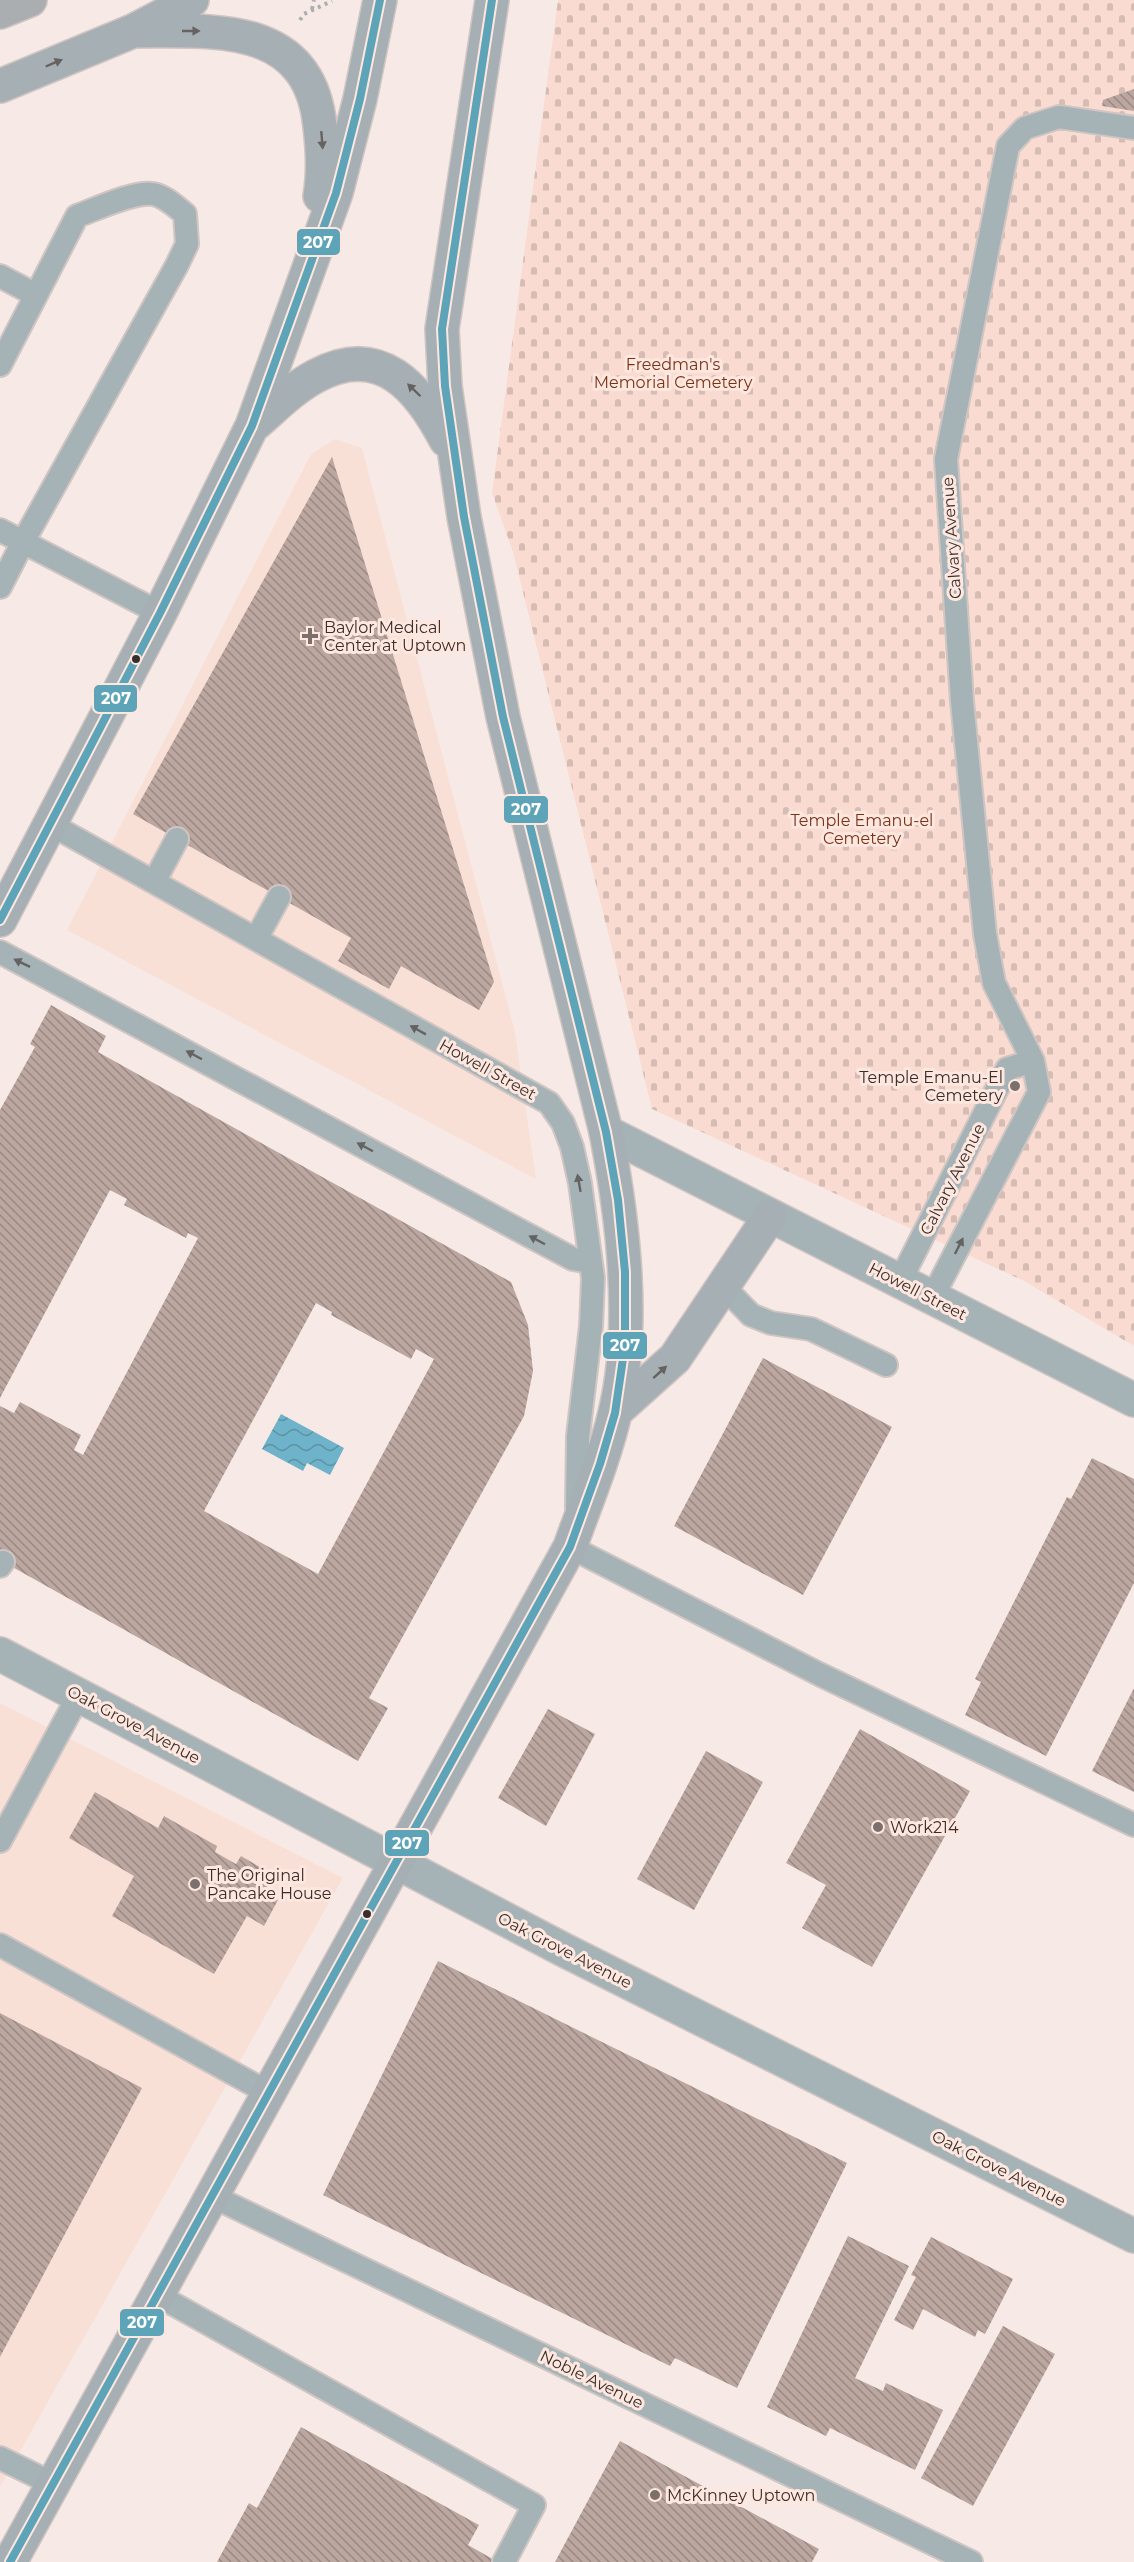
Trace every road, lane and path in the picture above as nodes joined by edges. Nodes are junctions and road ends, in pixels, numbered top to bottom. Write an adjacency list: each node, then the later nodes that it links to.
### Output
1 (30, 0): 9 (highway)
2 (171, 0): 11 (main road)
3 (192, 0): 11 (main road)
4 (314, 0): 8 (path)
5 (380, 0): 15 (main road)
6 (492, 0): 19 (main road)
7 (332, 1): 8 (path)
8 (312, 10): 10 (path)
9 (0, 12)
10 (304, 14)
11 (133, 31): 12 (main road, one-way to 11); 15 (main road, one-way to 15)
12 (0, 86)
13 (1134, 128): 31 (lane, Calvary Avenue)
14 (0, 276): 16 (lane)
15 (305, 280): 18 (main road)
16 (36, 295): 17 (lane); 21 (lane)
17 (0, 364)
18 (252, 426): 19 (main road, one-way to 18); 23 (main road)
19 (456, 457): 32 (main road)
20 (0, 530): 21 (lane)
21 (23, 542): 22 (lane); 23 (lane)
22 (0, 586)
23 (160, 613): 24 (main road)
24 (50, 824): 26 (lane, Howell Street); 28 (main road)
25 (177, 839): 26 (lane)
26 (154, 882): 29 (lane, Howell Street)
27 (279, 897): 29 (lane)
28 (0, 920)
29 (256, 939): 34 (lane, Howell Street, one-way to 29)
30 (0, 952): 34 (lane, one-way to 30)
31 (1033, 1061): 35 (lane, Calvary Avenue); 37 (lane, Calvary Avenue, one-way to 31)
32 (606, 1132): 33 (street, Howell Street); 40 (main road)
33 (770, 1216): 35 (street, Howell Street); 36 (main road)
34 (590, 1262): 41 (lane, Howell Street)
35 (900, 1281): 37 (street, Howell Street)
36 (722, 1285): 38 (lane); 40 (main road, one-way to 36)
37 (932, 1298): 39 (street, Howell Street)
38 (886, 1365)
39 (1134, 1400)
40 (616, 1411): 41 (main road)
41 (573, 1537): 44 (lane); 46 (main road)
42 (0, 1654): 43 (street, Oak Grove Avenue)
43 (79, 1695): 45 (lane); 46 (street, Oak Grove Avenue)
44 (1134, 1825)
45 (0, 1841)
46 (394, 1861): 48 (main road); 50 (street, Oak Grove Avenue)
47 (0, 1945): 48 (lane)
48 (269, 2093): 49 (main road)
49 (213, 2196): 51 (main road); 56 (lane, Noble Avenue)
50 (1134, 2236)
51 (158, 2295): 53 (main road); 55 (lane)
52 (0, 2458): 53 (lane)
53 (52, 2484): 54 (main road)
54 (9, 2562)
55 (504, 2562)
56 (971, 2562)

